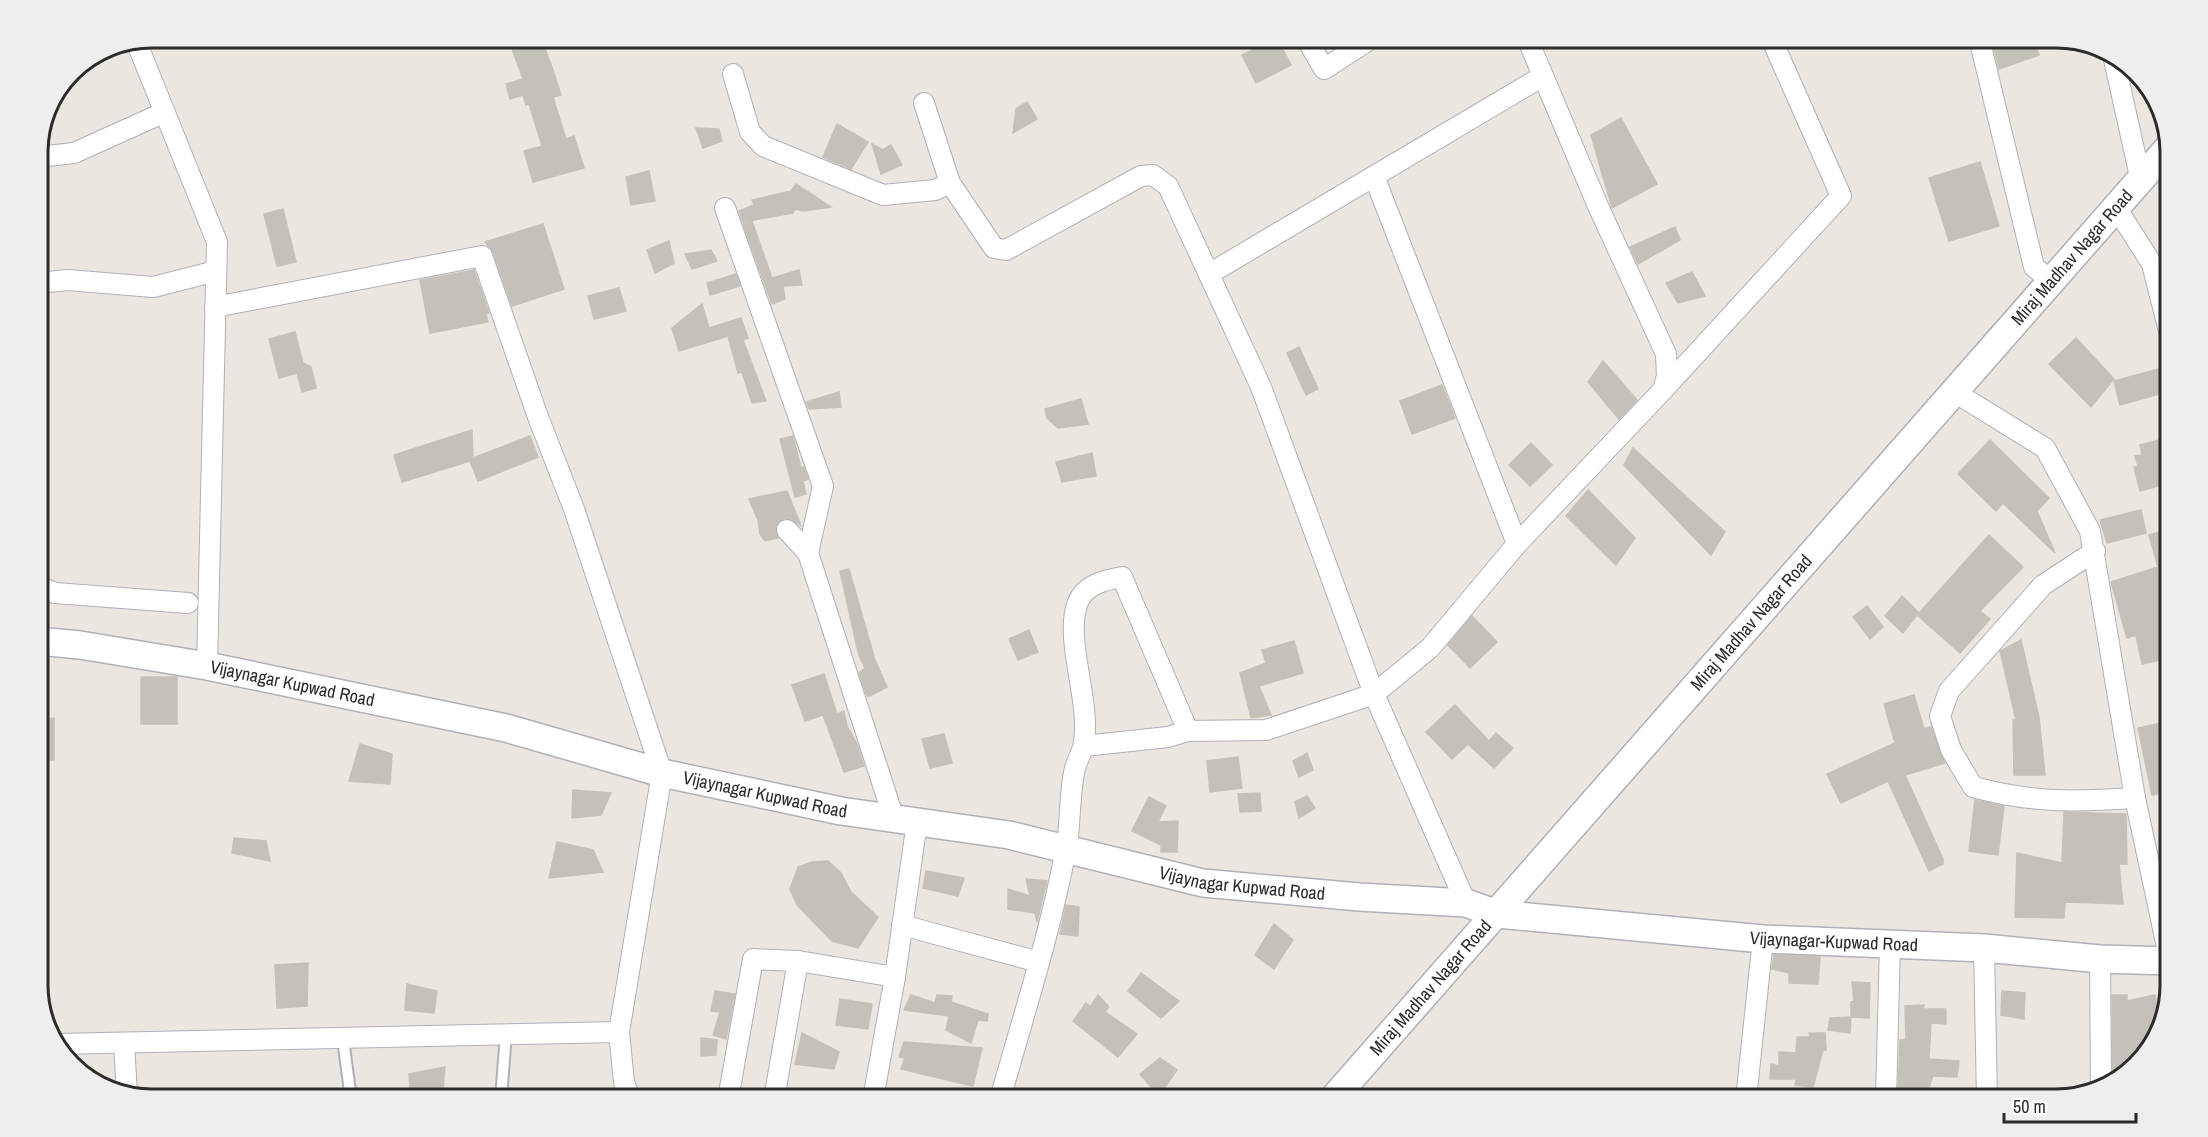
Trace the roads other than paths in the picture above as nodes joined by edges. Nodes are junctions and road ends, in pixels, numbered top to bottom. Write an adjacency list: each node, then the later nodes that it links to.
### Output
1 (1312, 48): 2 (street)
2 (1357, 48)
3 (1531, 48): 9 (street)
4 (1775, 48): 25 (street)
5 (1981, 48): 22 (street)
6 (139, 49): 11 (street)
7 (2116, 67): 15 (street)
8 (733, 74): 16 (street)
9 (1543, 76): 14 (street); 25 (street)
10 (924, 103): 16 (street)
11 (165, 112): 12 (street); 19 (street)
12 (48, 156)
13 (2160, 158): 15 (street, Miraj Madhav Nagar Road)
14 (1374, 176): 20 (street); 28 (street)
15 (2140, 181): 18 (street, Miraj Madhav Nagar Road)
16 (950, 183): 20 (street)
17 (725, 208): 30 (street)
18 (2116, 208): 22 (street, Miraj Madhav Nagar Road); 23 (street)
19 (216, 271): 21 (street); 24 (street)
20 (1209, 274): 35 (street)
21 (48, 282)
22 (2053, 282): 26 (street, Miraj Madhav Nagar Road)
23 (2160, 295)
24 (215, 307): 34 (street); 38 (street)
25 (1663, 390): 28 (street)
26 (1956, 393): 29 (street); 43 (street, Miraj Madhav Nagar Road)
27 (787, 530): 30 (street)
28 (1517, 544): 35 (street)
29 (2095, 551): 39 (street); 39 (street)
30 (808, 553): 40 (street)
31 (48, 590): 32 (street)
32 (188, 603)
33 (48, 642): 34 (street, Vijaynagar Kupwad Road)
34 (207, 666): 38 (street, Vijaynagar Kupwad Road)
35 (1374, 694): 36 (street); 42 (street)
36 (1188, 731): 37 (street); 37 (street)
37 (1084, 746): 41 (street)
38 (662, 773): 40 (street, Vijaynagar Kupwad Road); 54 (street)
39 (2135, 798): 44 (street)
40 (905, 820): 41 (street, Vijaynagar Kupwad Road); 45 (street)
41 (1066, 849): 42 (street, Vijaynagar Kupwad Road); 52 (street)
42 (1466, 903): 43 (street, Vijaynagar Kupwad Road)
43 (1497, 914): 46 (street, Vijaynagar-Kupwad Road); 68 (street, Miraj Madhav Nagar Road)
44 (2160, 914)
45 (902, 925): 52 (street); 53 (street)
46 (1763, 939): 47 (street, Vijaynagar-Kupwad Road); 69 (street)
47 (1890, 944): 48 (street, Vijaynagar-Kupwad Road); 70 (street)
48 (1984, 948): 49 (street, Vijaynagar-Kupwad Road); 71 (street)
49 (2100, 958): 51 (street, Vijaynagar-Kupwad Road); 59 (street)
50 (798, 961): 53 (street); 64 (street); 65 (street)
51 (2160, 961)
52 (1039, 962): 67 (street)
53 (895, 977): 66 (street)
54 (619, 1032): 55 (street); 63 (street)
55 (507, 1033): 56 (street); 62 (lane)
56 (343, 1039): 58 (street); 61 (lane)
57 (67, 1044): 58 (street)
58 (124, 1044): 60 (street)
59 (2101, 1079)
60 (126, 1085)
61 (350, 1089)
62 (502, 1089)
63 (627, 1089)
64 (730, 1089)
65 (776, 1089)
66 (875, 1089)
67 (1003, 1089)
68 (1344, 1089)
69 (1747, 1089)
70 (1886, 1089)
71 (1987, 1089)

